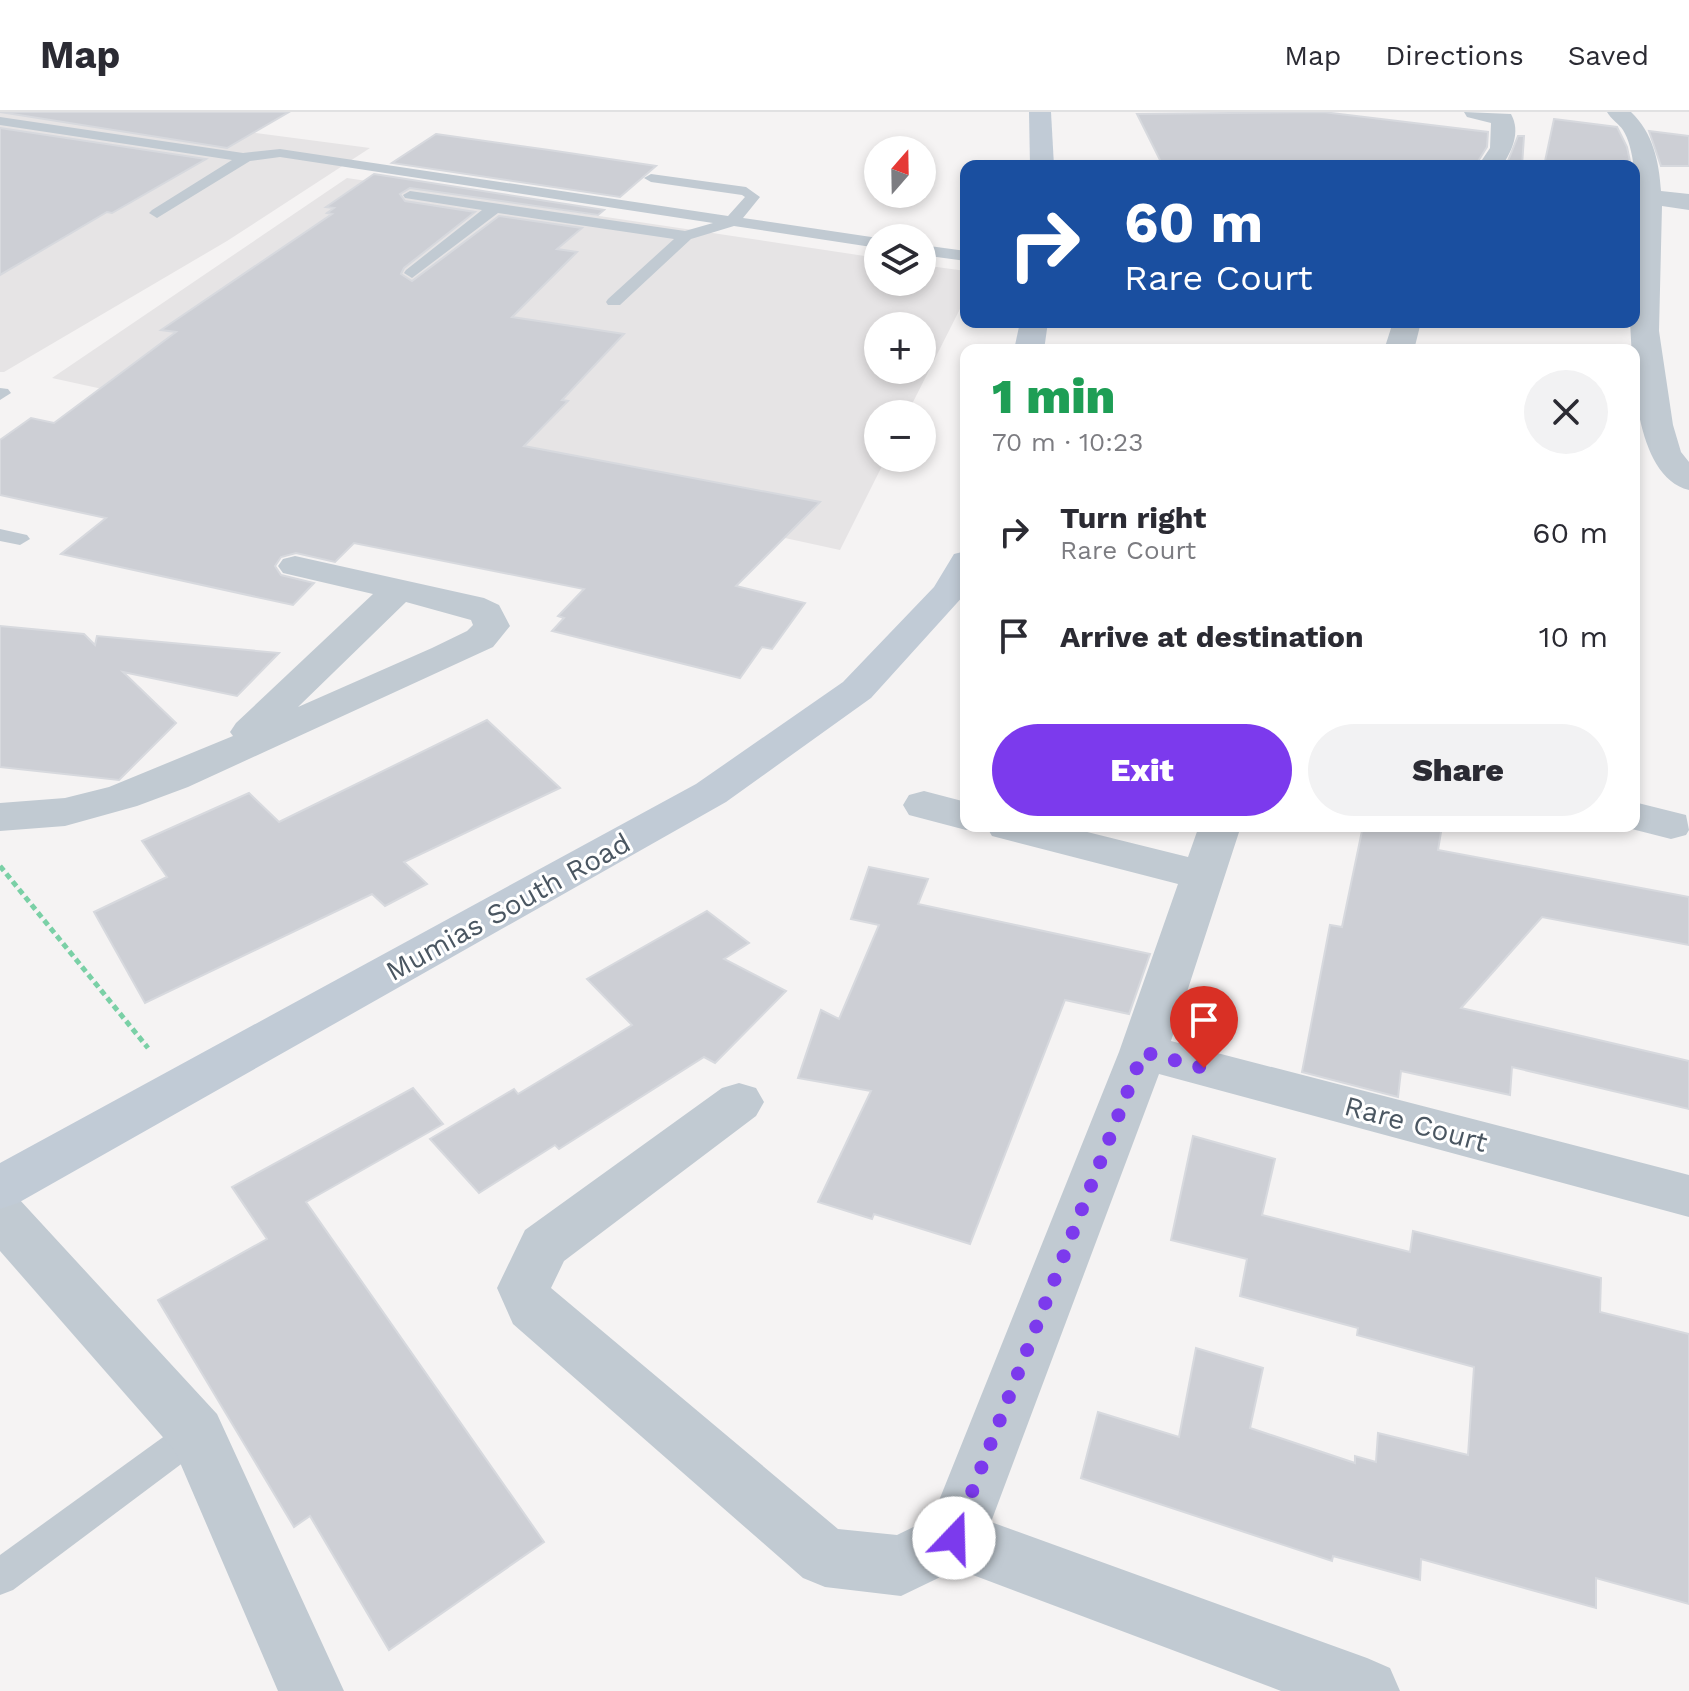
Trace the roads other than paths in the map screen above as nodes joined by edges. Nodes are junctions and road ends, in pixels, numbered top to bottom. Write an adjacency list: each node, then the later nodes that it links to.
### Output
1 (1040, 112): 6 (main road)
2 (1475, 112): 7 (street)
3 (1618, 112): 10 (street)
4 (0, 121): 5 (lane)
5 (245, 158): 13 (lane); 14 (lane)
6 (1042, 160)
7 (1494, 160)
8 (651, 178): 14 (lane)
9 (410, 195): 12 (lane)
10 (1649, 197): 11 (street); 21 (street)
11 (1689, 202)
12 (496, 207): 15 (lane); 19 (lane)
13 (157, 213)
14 (731, 222): 15 (lane); 16 (lane)
15 (686, 236): 20 (lane)
16 (864, 241)
17 (936, 252): 18 (lane)
18 (960, 255)
19 (412, 273)
20 (614, 302)
21 (1640, 304)
22 (1640, 322): 23 (street)
23 (1689, 480)
24 (295, 566): 26 (street)
25 (960, 572): 35 (main road, Mumias South Road)
26 (398, 590): 27 (street); 27 (street)
27 (228, 753): 30 (street)
28 (924, 805): 29 (street)
29 (960, 814)
30 (0, 817)
31 (1056, 832): 32 (street)
32 (1210, 851): 33 (street)
33 (1143, 1052): 36 (street, Rare Court); 39 (street)
34 (739, 1102): 39 (street)
35 (0, 1188)
36 (1689, 1196)
37 (0, 1214): 38 (street)
38 (196, 1433): 40 (lane); 41 (street)
39 (954, 1538): 42 (street)
40 (0, 1577)
41 (311, 1691)
42 (1367, 1691)

